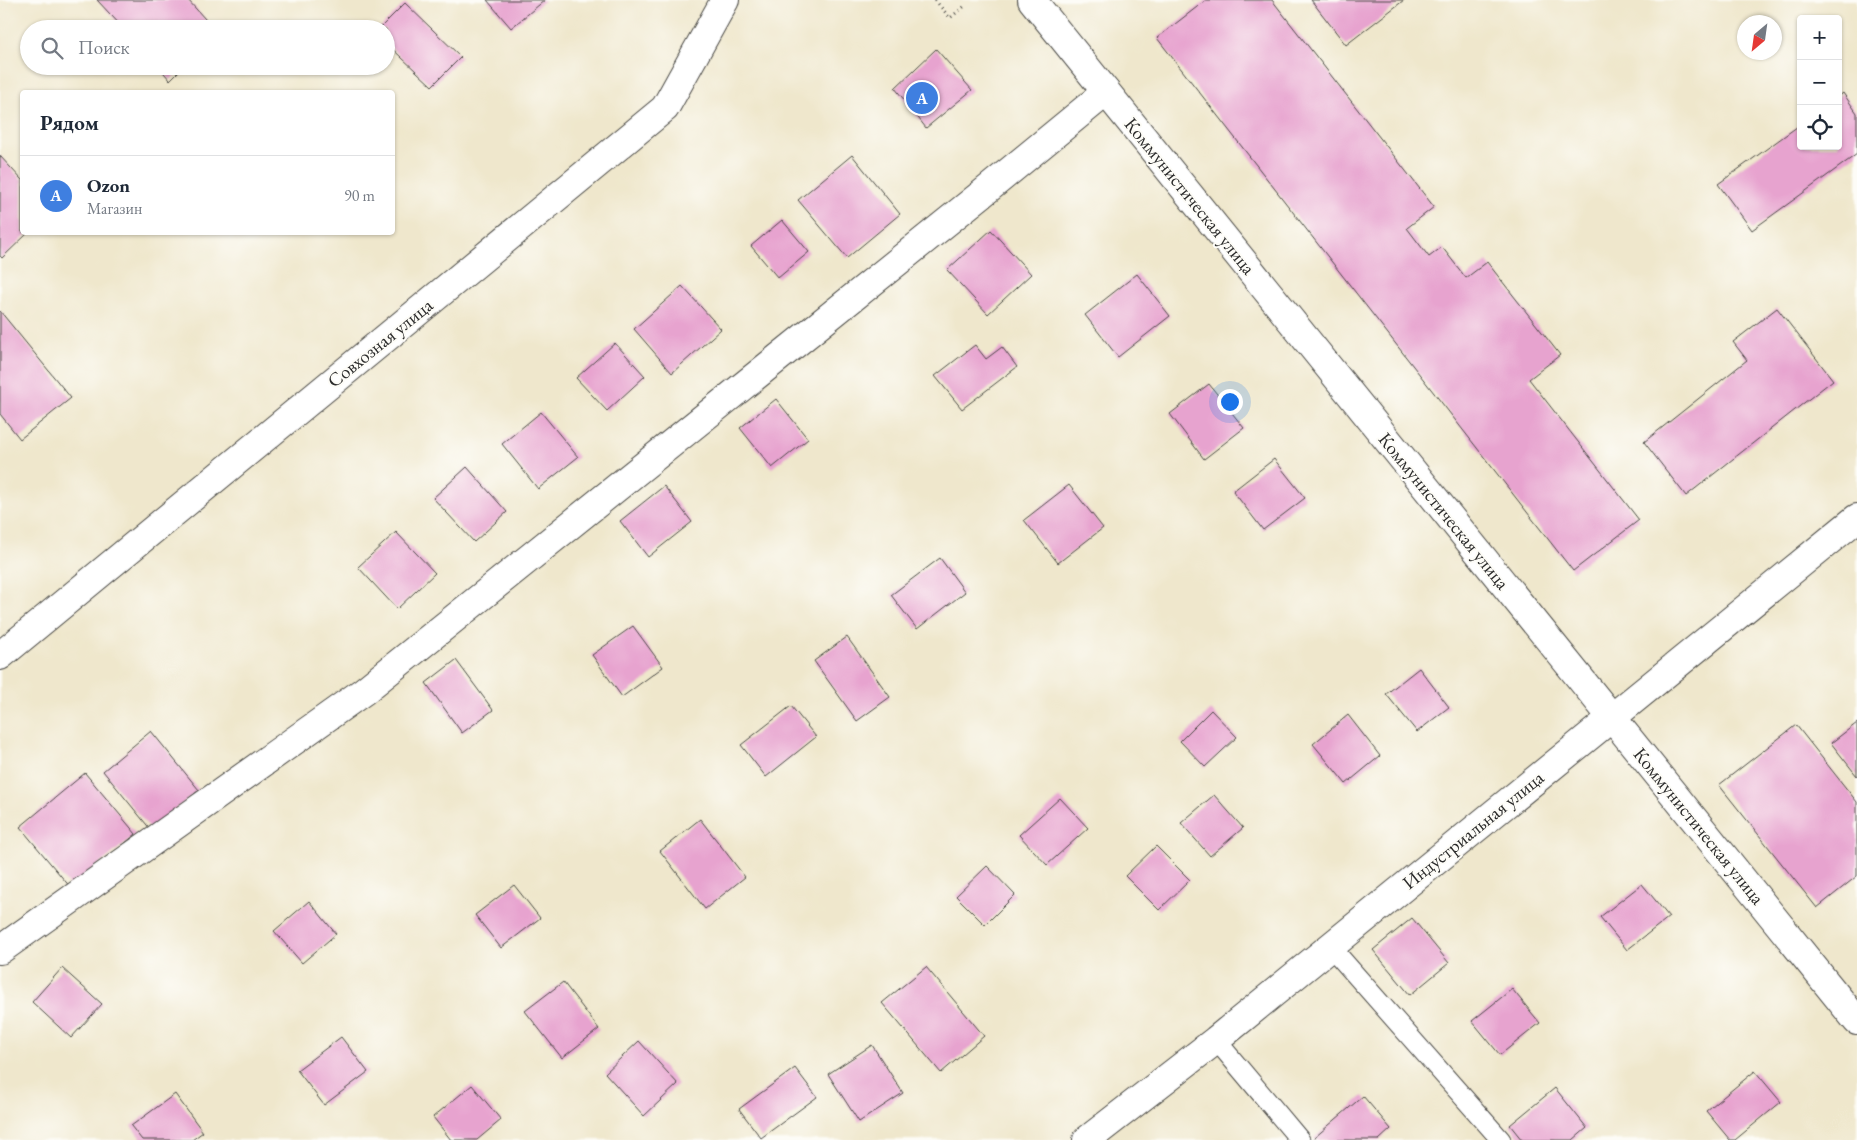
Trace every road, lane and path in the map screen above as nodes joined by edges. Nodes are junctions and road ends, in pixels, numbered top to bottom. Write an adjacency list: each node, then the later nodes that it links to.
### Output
1 (725, 0): 7 (street, Совхозная улица)
2 (935, 0): 4 (path)
3 (1032, 0): 5 (street, Коммунистическая улица)
4 (965, 6)
5 (1106, 92): 8 (street, Коммунистическая улица); 10 (street)
6 (1857, 518): 8 (street, Индустриальная улица)
7 (0, 656)
8 (1612, 718): 9 (street, Индустриальная улица); 11 (street, Коммунистическая улица)
9 (1330, 946): 12 (street, Индустриальная улица); 15 (lane)
10 (0, 950)
11 (1857, 1021)
12 (1216, 1040): 13 (street, Индустриальная улица); 14 (lane)
13 (1087, 1140)
14 (1300, 1140)
15 (1501, 1140)

